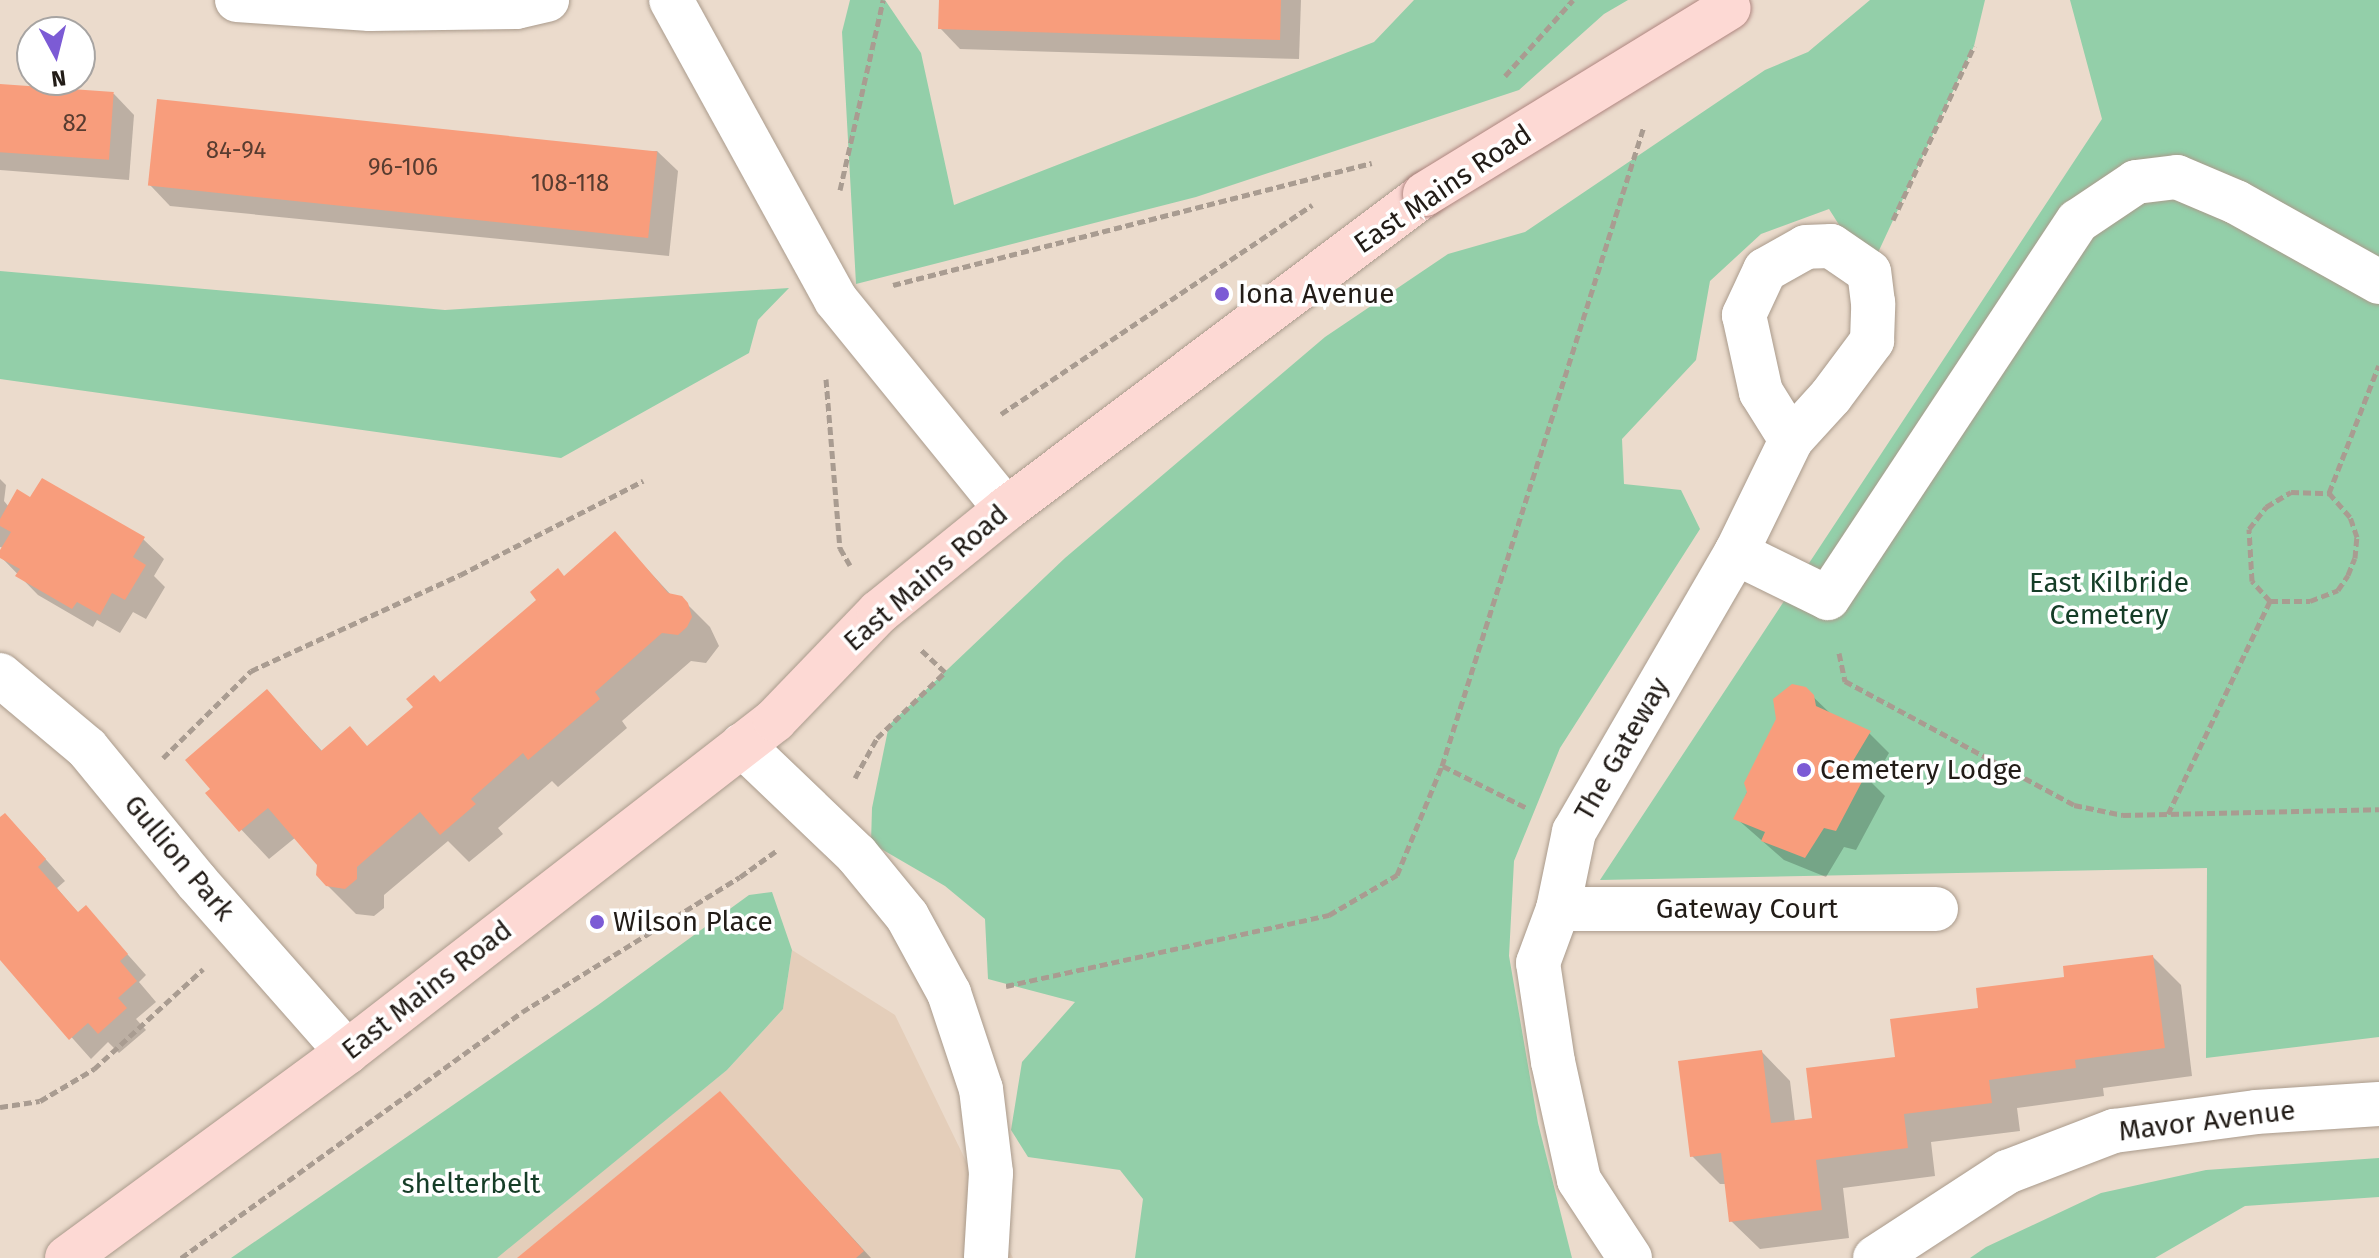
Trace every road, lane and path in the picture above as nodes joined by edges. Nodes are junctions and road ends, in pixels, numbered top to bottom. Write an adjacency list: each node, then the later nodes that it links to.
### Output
1 (237, 0): 2 (street)
2 (547, 0)
3 (671, 0): 14 (street)
4 (883, 0): 14 (path)
5 (1573, 0): 8 (path)
6 (1735, 4): 20 (main road, East Mains Road, bridge)
7 (1974, 46): 12 (path)
8 (1508, 74)
9 (1647, 119): 27 (path)
10 (1349, 180): 14 (path)
11 (1323, 197): 17 (path)
12 (1869, 272): 16 (street, The Gateway); 16 (street)
13 (2379, 282): 22 (street)
14 (829, 286): 17 (street); 24 (path)
15 (2379, 365): 19 (path)
16 (1791, 440): 21 (street, The Gateway)
17 (955, 445): 20 (street)
18 (643, 481): 29 (path)
19 (2329, 493): 23 (path); 23 (path)
20 (1006, 509): 24 (main road, East Mains Road)
21 (1736, 553): 22 (street); 32 (street, The Gateway)
22 (1828, 598): 31 (path)
23 (2270, 601): 31 (path)
24 (879, 612): 26 (main road, East Mains Road); 28 (path)
25 (0, 675): 29 (street, Gullion Park)
26 (742, 745): 38 (main road, East Mains Road); 43 (street)
27 (1442, 766): 32 (path); 37 (path)
28 (852, 785)
29 (125, 795): 36 (street, Gullion Park)
30 (2379, 809): 31 (path)
31 (2168, 814)
32 (1574, 832): 34 (street, The Gateway)
33 (789, 855): 42 (path)
34 (1558, 909): 35 (street, Gateway Court); 44 (street, The Gateway)
35 (1936, 909)
36 (243, 933): 38 (street, Gullion Park); 40 (path)
37 (994, 989)
38 (347, 1052): 41 (main road, East Mains Road)
39 (2379, 1104): 45 (street, Mavor Avenue)
40 (0, 1107)
41 (67, 1258)
42 (181, 1258)
43 (986, 1258)
44 (1630, 1258)
45 (1875, 1258)

